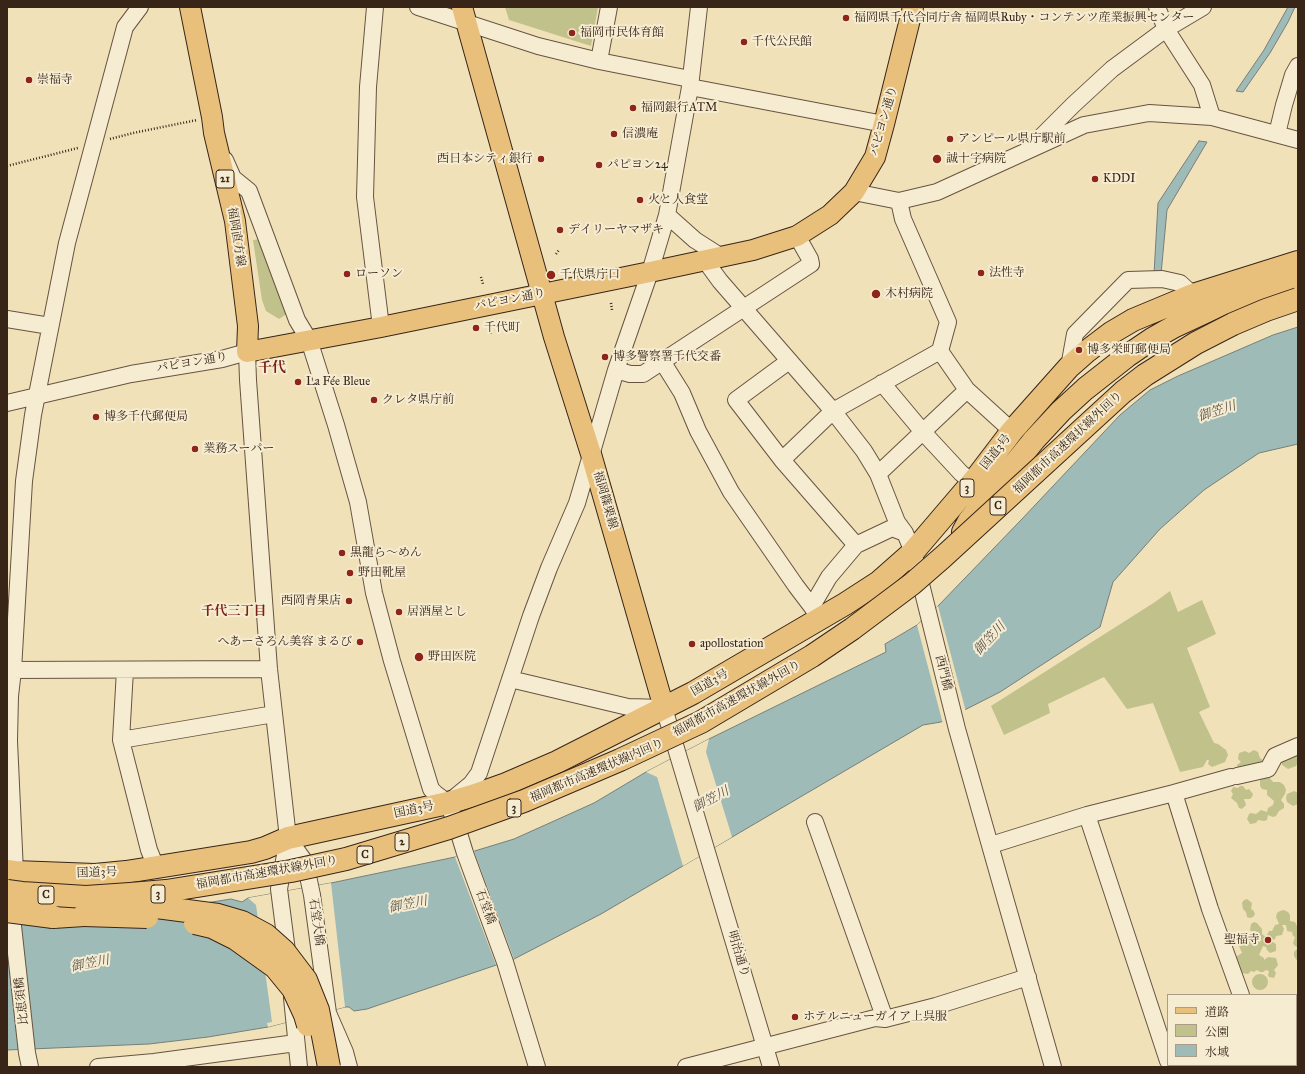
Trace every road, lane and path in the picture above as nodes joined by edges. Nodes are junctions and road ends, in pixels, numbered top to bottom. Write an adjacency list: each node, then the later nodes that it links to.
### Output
1 (140, 7): 20 (street, 比恵須橋)
2 (190, 7): 17 (main road, 福岡直方線 / 21)
3 (375, 7): 45 (street)
4 (418, 7): 10 (street)
5 (609, 7): 12 (street)
6 (699, 7): 14 (street)
7 (912, 7): 16 (main road, パピヨン通り)
8 (1157, 7): 11 (street)
9 (1203, 7): 11 (street)
10 (464, 15): 12 (street); 35 (main road)
11 (1166, 29): 15 (street); 21 (street)
12 (599, 61): 14 (street)
13 (1298, 66): 18 (street)
14 (690, 83): 16 (street); 25 (street)
15 (1212, 117): 18 (street); 21 (street)
16 (884, 124): 23 (main road, パピヨン通り)
17 (213, 125): 20 (path); 47 (street); 49 (main road, 福岡直方線 / 21)
18 (1277, 134): 19 (street)
19 (1298, 140)
20 (93, 144): 22 (path); 44 (street, 比恵須橋)
21 (1027, 151): 24 (street)
22 (7, 166)
23 (854, 192): 24 (street); 26 (main road, パピヨン通り)
24 (899, 201): 48 (street)
25 (667, 215): 29 (street); 31 (street)
26 (797, 236): 29 (main road, パピヨン通り); 40 (street)
27 (559, 250): 28 (path)
28 (556, 254)
29 (712, 258): 31 (main road, パピヨン通り); 40 (street, 西門橋)
30 (1298, 262): 36 (highway, 国道3号 / 3)
31 (650, 272): 35 (main road, パピヨン通り); 52 (street)
32 (481, 277): 34 (path)
33 (1298, 278): 53 (highway); 67 (highway)
34 (482, 284)
35 (543, 293): 45 (main road, パピヨン通り); 61 (main road, 福岡篠栗線)
36 (1193, 296): 53 (highway, 国道3号 / 3); 53 (street)
37 (1298, 299): 67 (highway, 国道3号 / 3); 76 (highway, 福岡都市高速環状線外回り / C, bridge)
38 (611, 303): 41 (path)
39 (1298, 303): 90 (highway, 福岡都市高速環状線内回り / C, bridge)
40 (744, 308): 50 (street); 51 (street, 西門橋)
41 (612, 310)
42 (7, 319): 44 (street)
43 (489, 324): 46 (path)
44 (50, 326): 56 (street, 比恵須橋)
45 (381, 327): 47 (main road, パピヨン通り)
46 (491, 335)
47 (309, 340): 49 (main road, パピヨン通り); 81 (street)
48 (940, 351): 54 (street); 55 (street)
49 (247, 352): 56 (street, パピヨン通り); 70 (street)
50 (662, 361): 52 (street); 69 (street)
51 (789, 361): 58 (street, 西門橋); 62 (street)
52 (616, 370): 61 (street)
53 (1075, 373): 59 (highway, 国道3号 / 3); 64 (highway)
54 (882, 383): 58 (street); 60 (street)
55 (967, 390): 59 (street); 60 (street)
56 (37, 395): 57 (street, パピヨン通り); 71 (street, 比恵須橋)
57 (7, 403)
58 (833, 411): 62 (street); 63 (street, 西門橋)
59 (1012, 431): 64 (highway, 国道3号 / 3)
60 (923, 432): 63 (street); 64 (street)
61 (591, 454): 73 (street); 74 (main road, 福岡篠栗線)
62 (782, 460): 66 (street)
63 (878, 474): 65 (street, 西門橋)
64 (974, 479): 65 (highway, 国道3号 / 3)
65 (909, 542): 66 (street); 68 (street, 西門橋); 69 (highway, 国道3号 / 3)
66 (856, 545): 69 (street)
67 (942, 567): 68 (highway, 国道3号 / 3)
68 (921, 586): 77 (highway, 国道3号 / 3); 86 (street, 西門橋)
69 (816, 613): 74 (highway, 国道3号 / 3)
70 (269, 669): 72 (street); 75 (street)
71 (10, 670): 72 (street); 90 (street, 比恵須橋)
72 (125, 670): 78 (street)
73 (510, 679): 74 (street); 81 (street)
74 (664, 708): 77 (street); 81 (highway, 国道3号 / 3)
75 (274, 714): 78 (street); 85 (street)
76 (701, 722): 91 (highway, 福岡都市高速環状線外回り / 2, bridge)
77 (672, 734): 84 (highway, 国道3号 / 3); 96 (street, 明治通り)
78 (121, 740): 87 (street)
79 (1298, 746): 80 (street)
80 (1174, 793): 82 (street); 93 (street)
81 (448, 803): 84 (street, 石堂橋); 85 (highway, 国道3号 / 3)
82 (1087, 815): 86 (street); 97 (street)
83 (815, 822): 94 (street)
84 (457, 827): 88 (highway, 国道3号 / 3); 104 (street, 石堂橋)
85 (288, 838): 87 (highway, 国道3号 / 3); 88 (street, 石堂大橋); 89 (street)
86 (991, 845): 92 (street, 西門橋)
87 (156, 867): 90 (highway, 国道3号 / 3)
88 (307, 872): 89 (highway, 国道3号 / 3); 103 (street, 石堂大橋)
89 (280, 880): 90 (highway, 国道3号 / 3); 95 (street, bridge)
90 (9, 897): 91 (highway, 福岡都市高速環状線外回り / C, bridge); 98 (street, 比恵須橋); 101 (highway, bridge)
91 (86, 897): 102 (highway, bridge)
92 (1028, 977): 94 (street); 107 (street, 西門橋)
93 (1241, 994)
94 (885, 1019): 96 (street)
95 (296, 1043): 99 (street); 100 (street)
96 (765, 1047): 105 (street); 106 (street, 明治通り)
97 (1167, 1058)
98 (29, 1060)
99 (98, 1067)
100 (298, 1067)
101 (318, 1067)
102 (329, 1067)
103 (349, 1067)
104 (537, 1067)
105 (686, 1067)
106 (772, 1067)
107 (1054, 1067)

